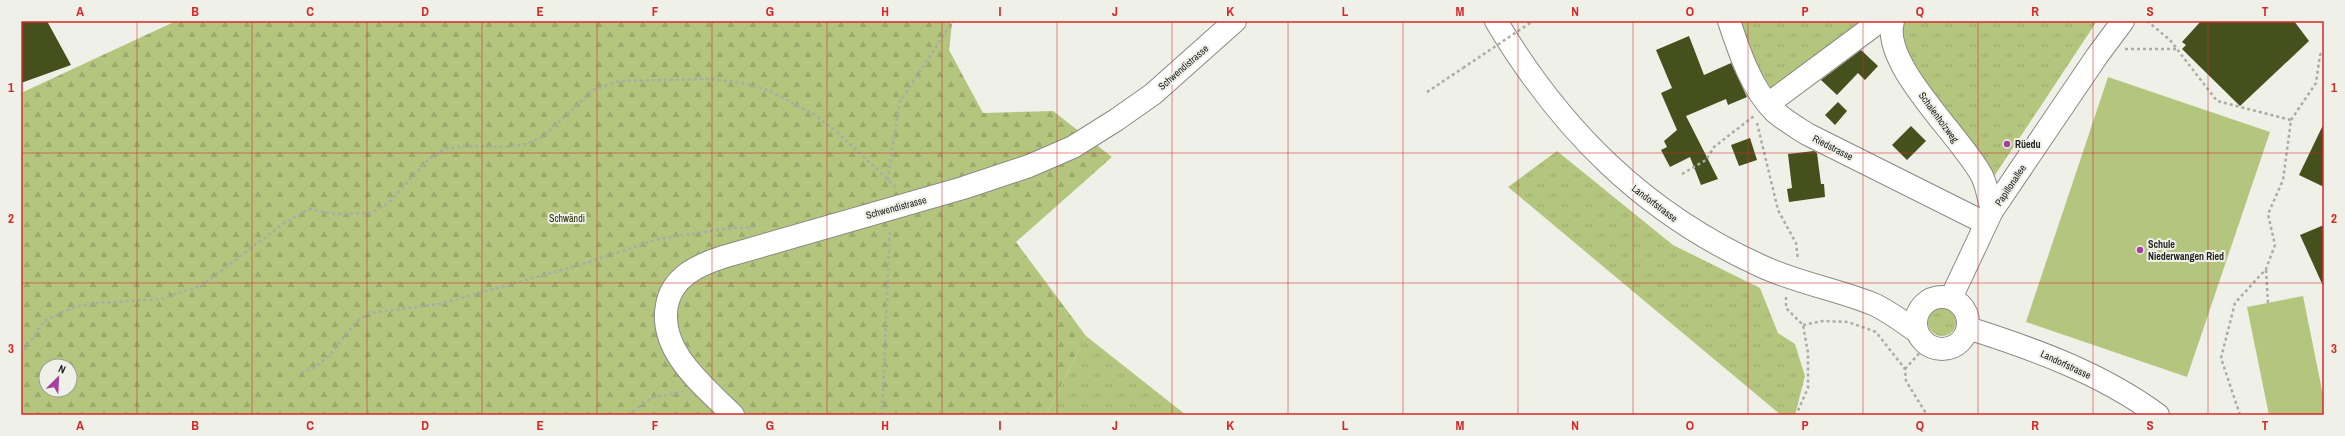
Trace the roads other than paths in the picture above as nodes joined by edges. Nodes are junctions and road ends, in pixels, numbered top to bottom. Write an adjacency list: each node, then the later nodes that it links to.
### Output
1 (1235, 21): 14 (street, Schwendistrasse)
2 (1496, 21): 11 (street, Landorfstrasse)
3 (1729, 21): 7 (street, Riedstrasse)
4 (1880, 21): 7 (street)
5 (1893, 21): 8 (street, Schalenholzweg)
6 (2123, 21): 8 (street, Papillonallee)
7 (1768, 104): 8 (street, Riedstrasse)
8 (1989, 217): 9 (street, Papillonallee)
9 (1951, 298): 10 (street, Landorfstrasse); 12 (street)
10 (1925, 302): 11 (street, Landorfstrasse); 13 (street)
11 (1874, 304): 13 (street, Landorfstrasse)
12 (1968, 328): 13 (street, Landorfstrasse); 15 (street, Landorfstrasse)
13 (1922, 338)
14 (733, 415)
15 (2158, 415)

